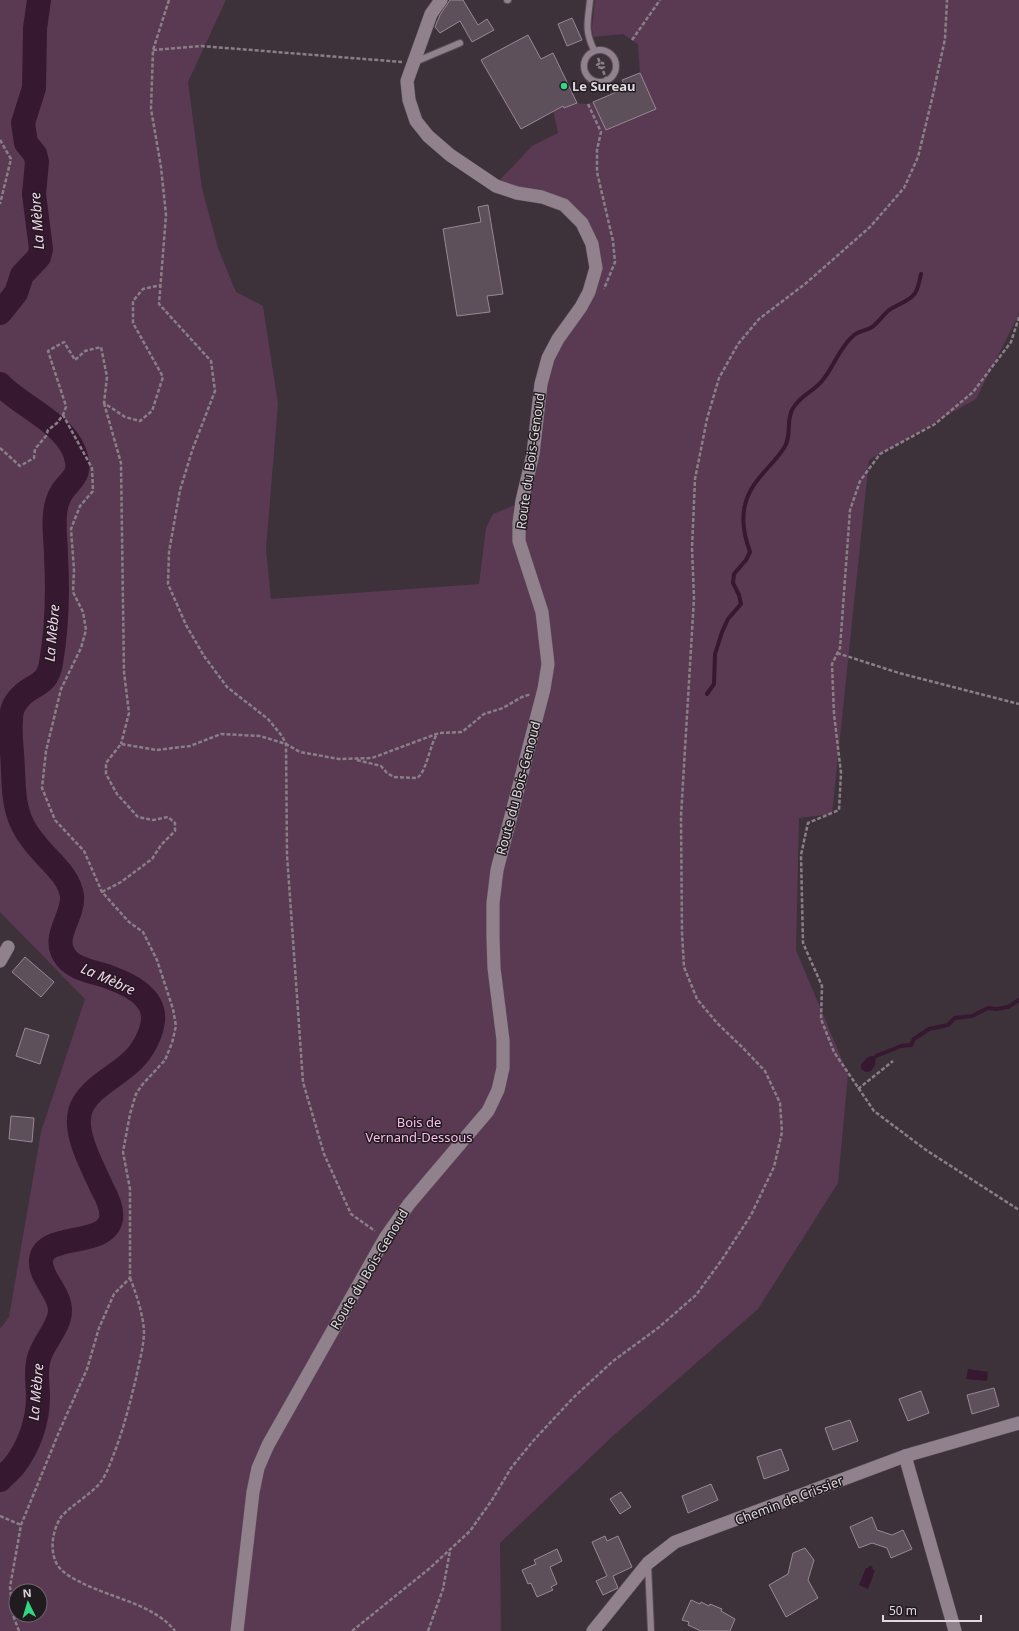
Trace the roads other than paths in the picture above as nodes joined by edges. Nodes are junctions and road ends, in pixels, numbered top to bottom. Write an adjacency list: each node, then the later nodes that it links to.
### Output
1 (441, 0): 5 (street, Route du Bois-Genoud)
2 (590, 0): 4 (lane)
3 (460, 43): 5 (lane)
4 (594, 50): 4 (lane)
5 (413, 62): 11 (street, Route du Bois-Genoud)
6 (8, 947): 7 (street)
7 (0, 961)
8 (1019, 1423): 9 (street, Chemin de Crissier)
9 (905, 1456): 10 (street, Chemin de Crissier); 14 (street)
10 (648, 1563): 12 (street, Chemin de Crissier); 13 (lane)
11 (237, 1631)
12 (593, 1631)
13 (651, 1631)
14 (955, 1631)

